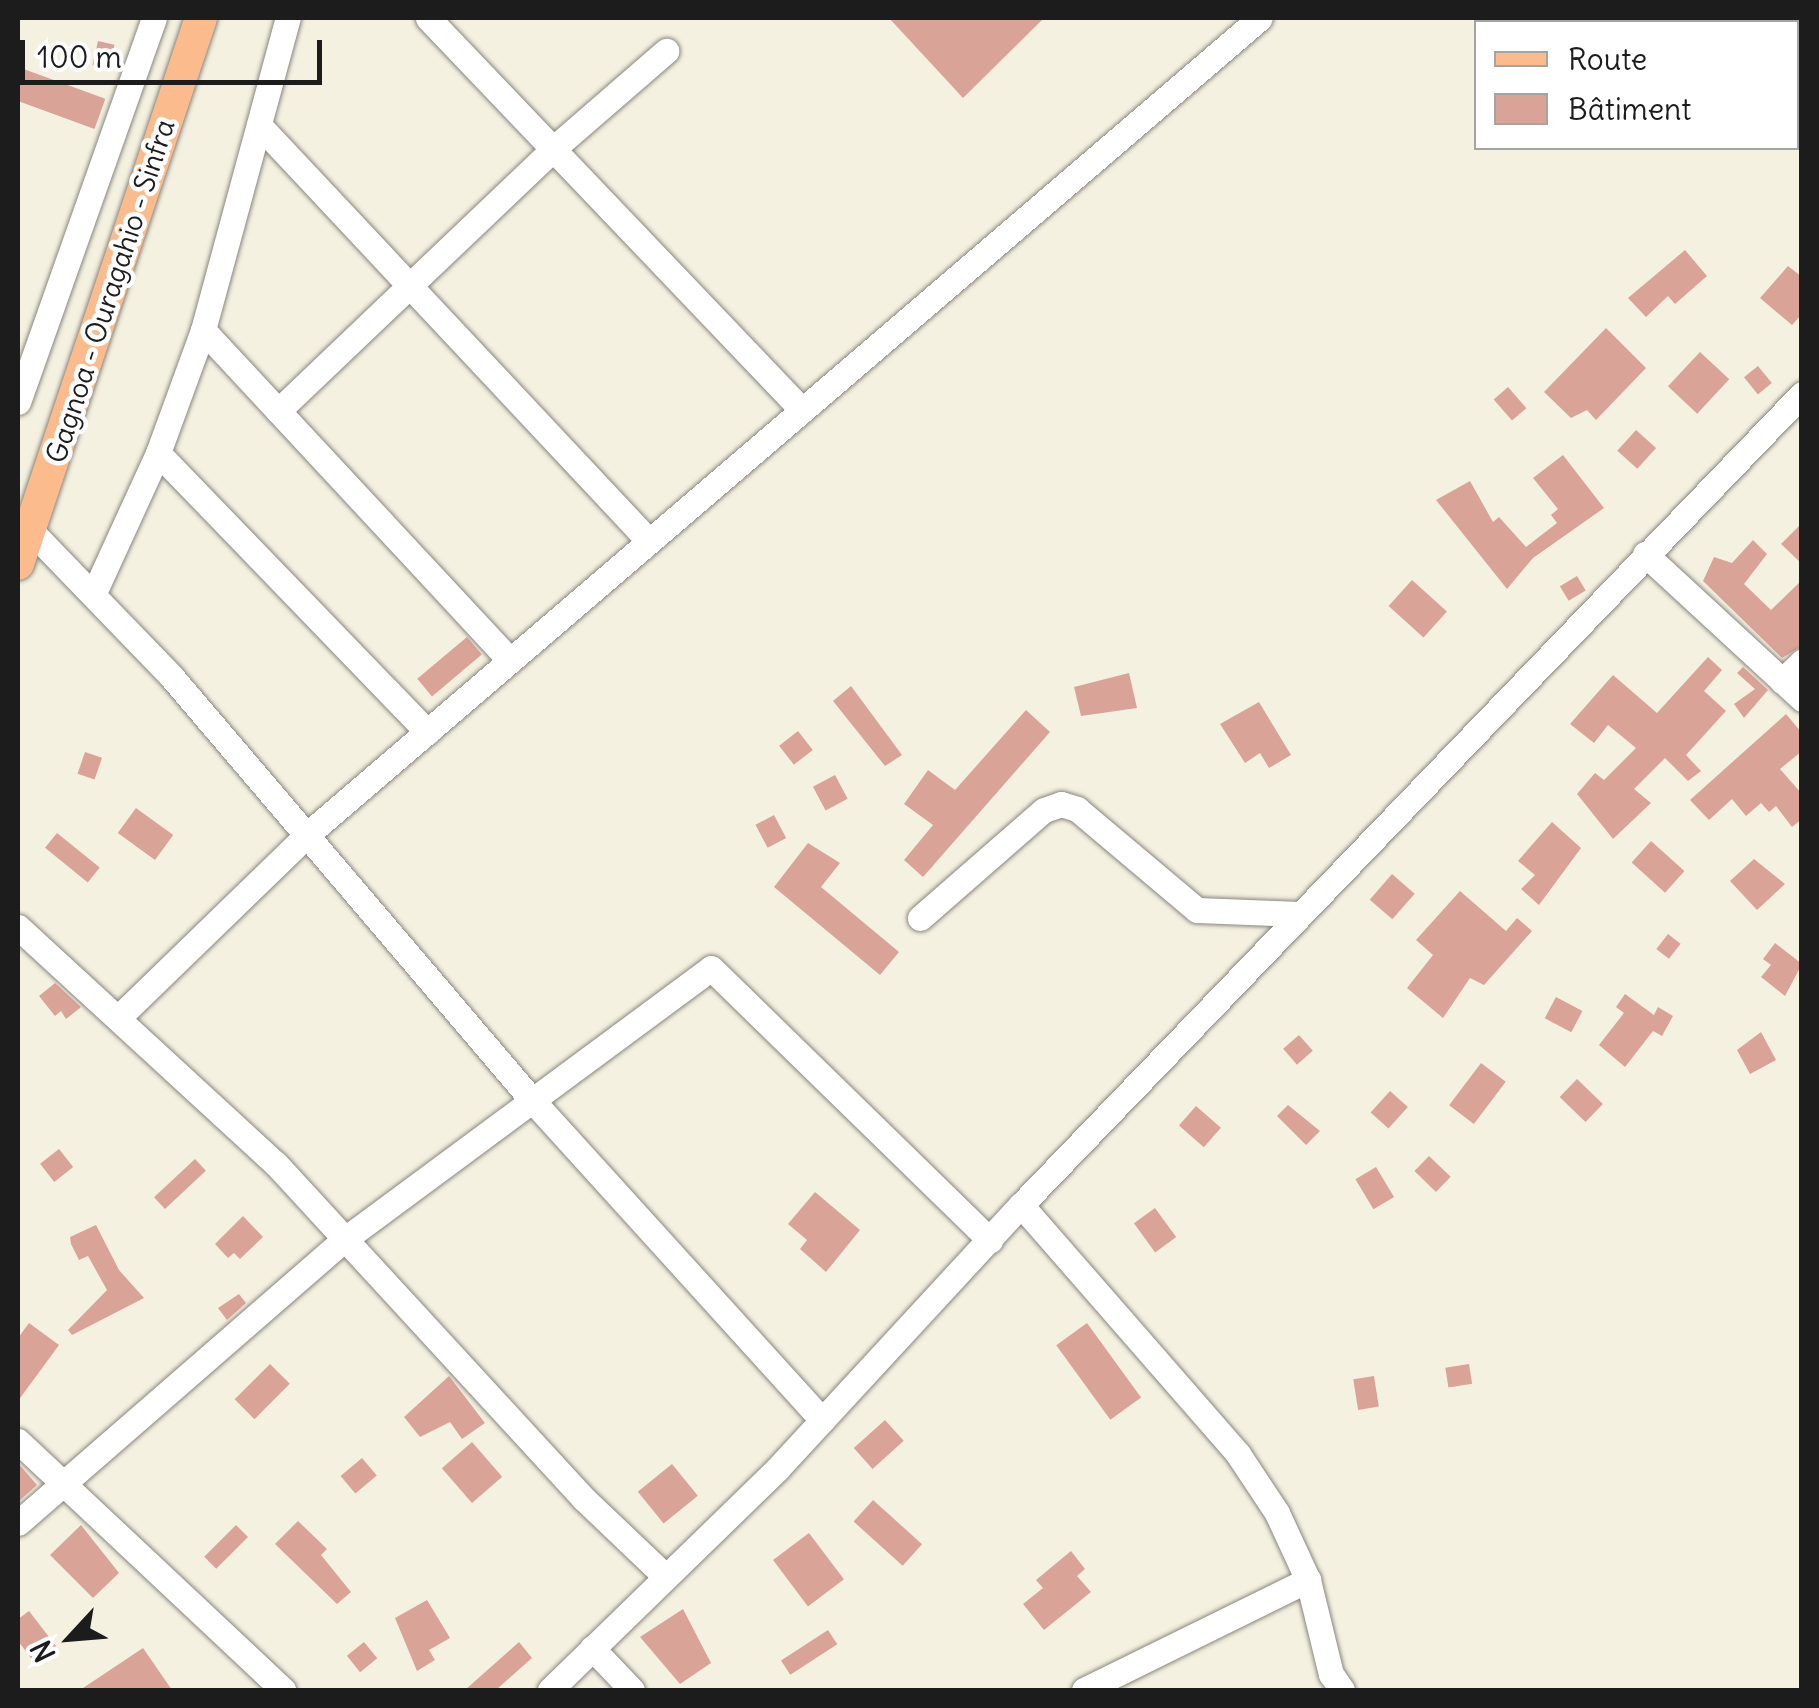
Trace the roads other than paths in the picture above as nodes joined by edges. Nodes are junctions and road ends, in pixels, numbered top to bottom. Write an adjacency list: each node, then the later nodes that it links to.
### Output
1 (154, 18): 12 (street)
2 (201, 18): 16 (main road, Gagnoa - Ouragahio - Sinfra)
3 (288, 18): 7 (street)
4 (428, 18): 8 (street)
5 (1260, 18): 13 (street)
6 (666, 51): 8 (street)
7 (259, 125): 9 (street); 10 (street)
8 (553, 149): 9 (street); 13 (street)
9 (410, 286): 14 (street); 17 (street)
10 (202, 330): 14 (street); 15 (street)
11 (1802, 394): 18 (street)
12 (18, 402)
13 (802, 410): 17 (street)
14 (278, 411): 21 (street)
15 (158, 453): 20 (street); 25 (street)
16 (31, 531): 19 (main road, Gagnoa - Ouragahio - Sinfra); 20 (street)
17 (649, 541): 21 (street)
18 (1645, 554): 23 (street); 27 (street)
19 (18, 564)
20 (93, 595): 26 (street)
21 (510, 660): 25 (street)
22 (1802, 662): 23 (street)
23 (1782, 681): 24 (street)
24 (1802, 699)
25 (427, 732): 26 (street)
26 (309, 833): 30 (street); 31 (street)
27 (1300, 914): 28 (street); 32 (street)
28 (920, 918)
29 (18, 928): 30 (street)
30 (119, 1016): 33 (street)
31 (532, 1100): 33 (street); 34 (street); 35 (street)
32 (1021, 1205): 34 (street); 40 (street)
33 (345, 1239): 37 (street); 39 (street)
34 (990, 1240): 35 (street)
35 (822, 1420): 39 (street)
36 (18, 1441): 37 (street)
37 (60, 1488): 38 (street); 42 (street)
38 (18, 1523)
39 (665, 1576): 41 (street)
40 (1308, 1580): 45 (street); 46 (street)
41 (592, 1648): 43 (street); 44 (street)
42 (284, 1690)
43 (550, 1690)
44 (632, 1690)
45 (1084, 1690)
46 (1342, 1690)

